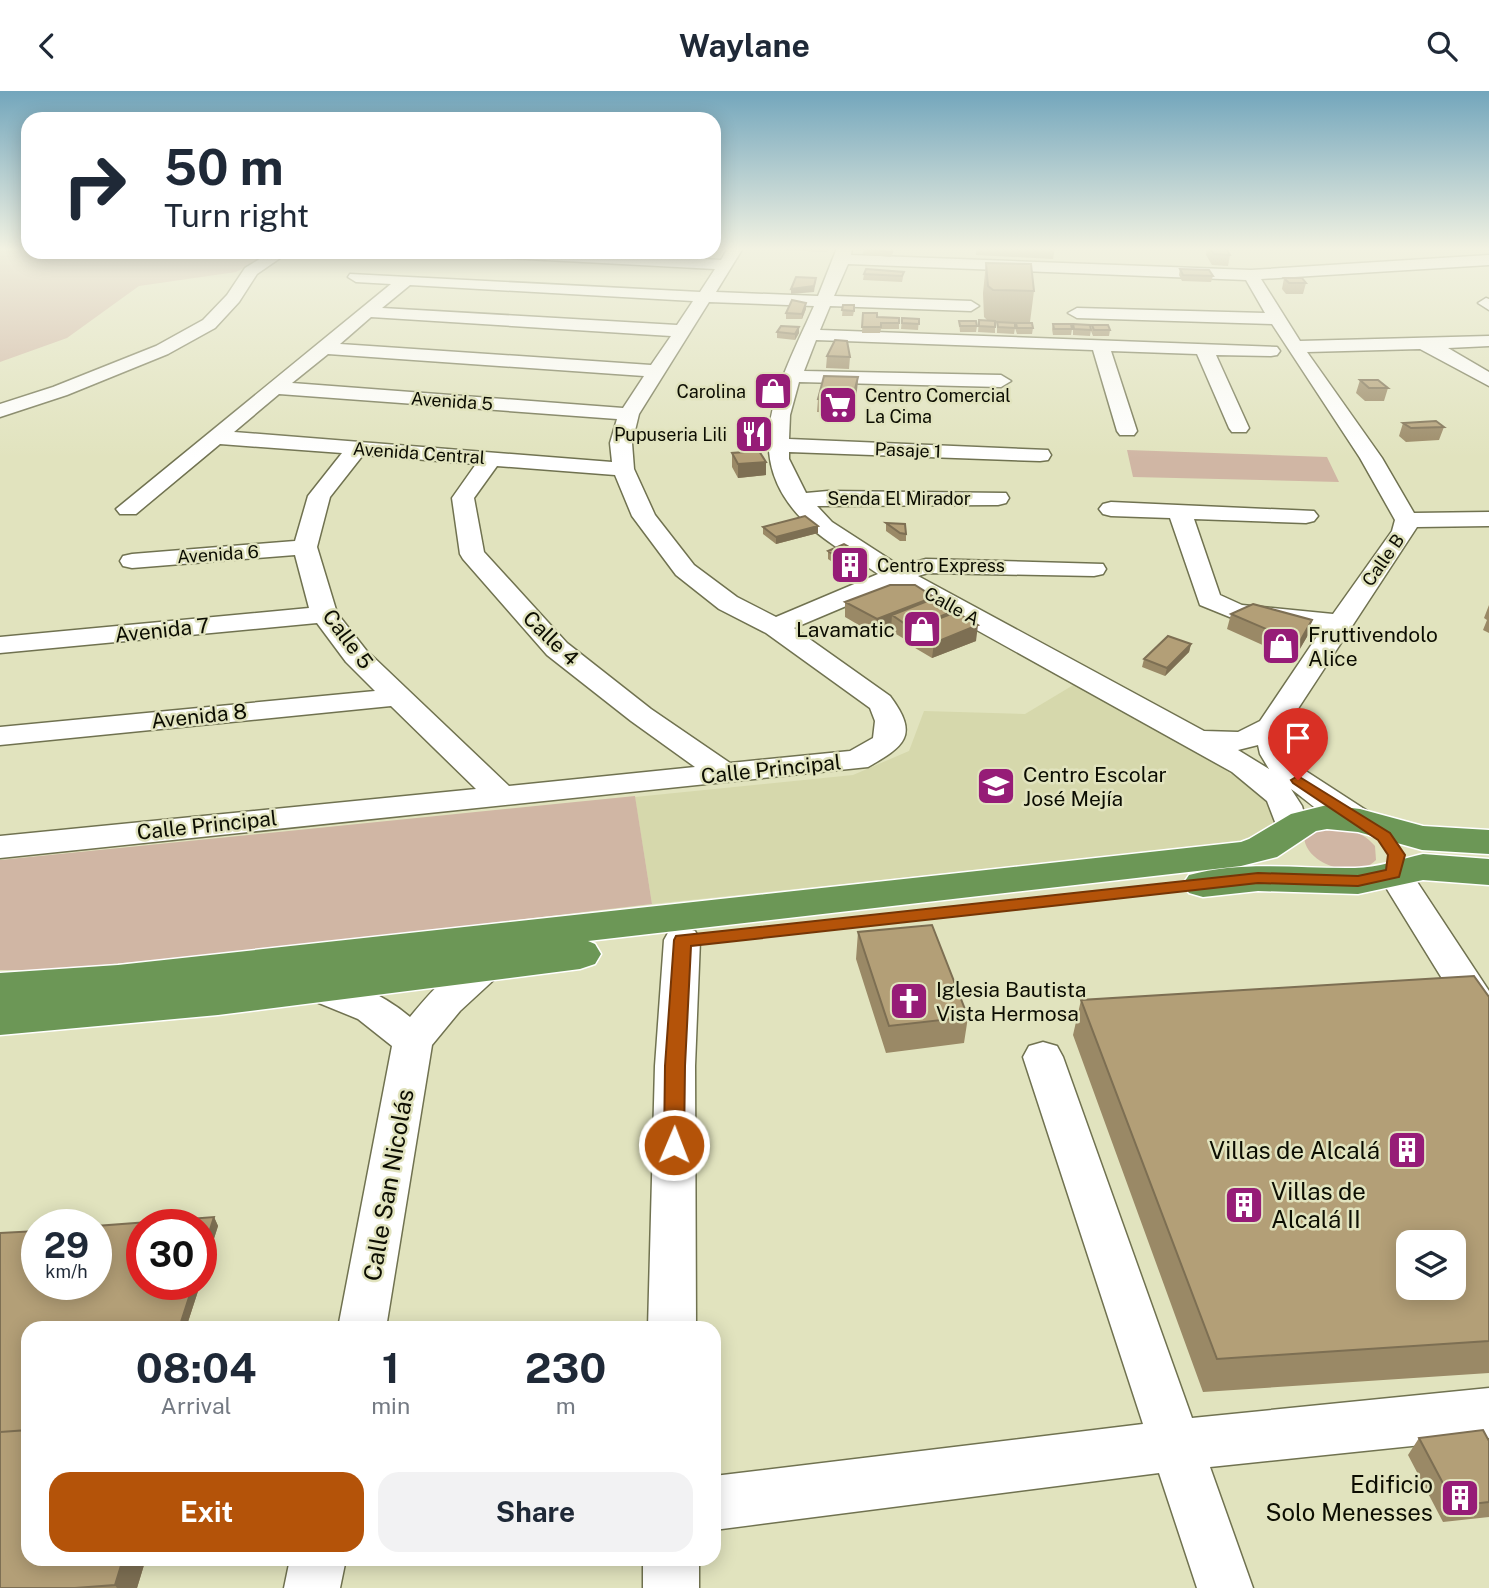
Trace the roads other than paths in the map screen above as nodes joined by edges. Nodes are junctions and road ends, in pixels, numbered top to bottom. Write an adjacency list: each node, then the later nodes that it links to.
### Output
1 (215, 318): 22 (street)
2 (360, 318): 14 (street)
3 (464, 318): 8 (street)
4 (692, 318): 8 (street, Calle Principal)
5 (817, 318): 9 (street, Calle A)
6 (1244, 318): 7 (street)
7 (1277, 319): 13 (street, Calle B)
8 (683, 331): 17 (street, Calle Principal)
9 (811, 335): 12 (street); 18 (street, Calle A)
10 (1489, 341): 11 (street)
11 (1418, 343): 13 (street); 19 (street)
12 (1100, 345): 15 (street); 25 (street)
13 (1294, 347): 39 (street, Calle B)
14 (324, 348): 17 (street); 21 (street)
15 (1204, 349): 16 (street); 24 (street)
16 (1270, 351)
17 (657, 371): 23 (street, Calle Principal)
18 (792, 376): 20 (street); 27 (street, Calle A)
19 (1489, 380)
20 (1002, 381)
21 (275, 388): 23 (street, Avenida 5); 26 (street)
22 (0, 411)
23 (629, 414): 31 (street, Calle Principal)
24 (1239, 428)
25 (1127, 431)
26 (215, 437): 28 (street, Avenida Central); 34 (street)
27 (777, 445): 29 (street, Pasaje 1); 33 (street, Calle A)
28 (357, 448): 30 (street, Avenida Central); 40 (street)
29 (1040, 456)
30 (491, 459): 31 (street, Avenida Central); 52 (street, Calle 4)
31 (623, 469): 46 (street, Calle Principal)
32 (998, 498): 33 (street, Senda El Mirador)
33 (799, 501): 43 (street, Calle A)
34 (128, 509)
35 (1111, 509): 36 (street)
36 (1180, 512): 37 (street); 45 (street)
37 (1306, 516)
38 (1489, 519): 39 (street)
39 (1407, 520): 45 (street, Calle B)
40 (305, 547): 41 (street, Avenida 6); 44 (street, Calle 5)
41 (132, 561)
42 (1094, 569): 43 (street)
43 (897, 575): 46 (street); 51 (street, Calle A)
44 (324, 614): 47 (street, Avenida 7); 48 (street, Calle 5)
45 (1340, 623): 49 (street, Calle B)
46 (775, 627): 52 (street, Calle Principal)
47 (0, 645)
48 (398, 697): 50 (street, Avenida 8); 53 (street, Calle 5)
49 (1271, 727): 51 (street); 54 (street)
50 (0, 736)
51 (1199, 740): 55 (street, Calle A)
52 (725, 773): 53 (street, Calle Principal)
53 (500, 795): 57 (street, Calle Principal)
54 (1360, 821): 55 (highway); 56 (highway); 59 (highway)
55 (1287, 832): 60 (highway); 63 (highway)
56 (1489, 842)
57 (0, 847)
58 (1489, 872): 59 (highway)
59 (1394, 873): 60 (highway); 66 (street)
60 (1328, 879): 61 (highway)
61 (682, 940): 62 (highway); 70 (street)
62 (485, 967): 64 (highway); 67 (street, Calle San Nicolás)
63 (0, 989)
64 (322, 989): 65 (highway); 67 (street)
65 (0, 1019)
66 (1489, 1022)
67 (413, 1042): 69 (street, Calle San Nicolás)
68 (1043, 1057): 72 (street)
69 (363, 1321)
70 (672, 1321)
71 (1489, 1413): 72 (street)
72 (1176, 1445): 73 (street); 78 (street)
73 (721, 1502)
74 (317, 1566): 76 (street)
75 (671, 1566): 77 (street)
76 (312, 1588)
77 (671, 1588)
78 (1225, 1588)

